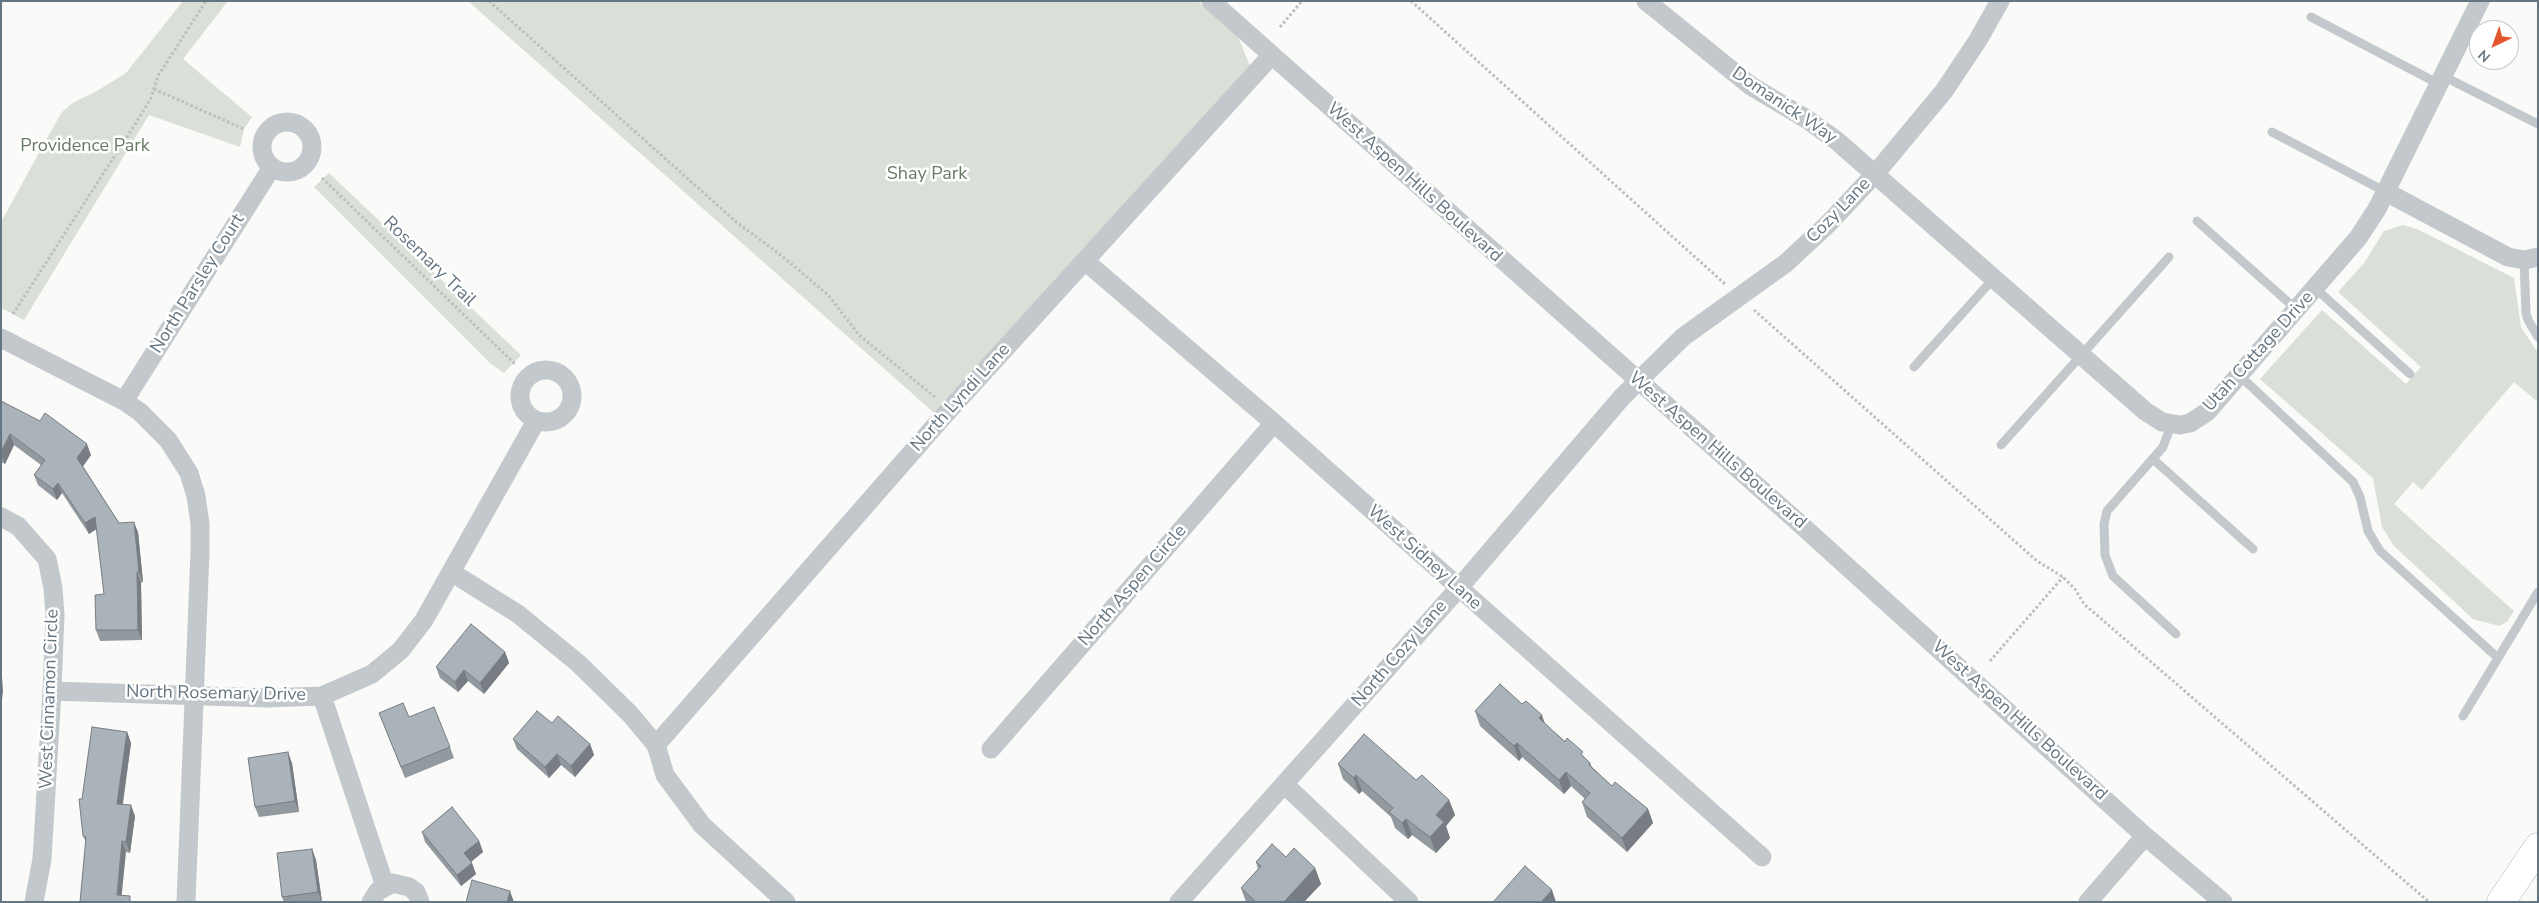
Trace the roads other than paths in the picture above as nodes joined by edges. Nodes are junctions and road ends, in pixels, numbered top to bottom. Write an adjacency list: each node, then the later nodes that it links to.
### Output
1 (1211, 1): 6 (street, West Aspen Hills Boulevard)
2 (1646, 1): 11 (street, Domanick Way)
3 (2000, 1): 11 (street, Cozy Lane)
4 (2480, 1): 7 (street, Utah Cottage Drive)
5 (2311, 17): 7 (lane)
6 (1271, 56): 16 (street, North Lyndi Lane); 26 (street, West Aspen Hills Boulevard)
7 (2441, 80): 8 (lane); 12 (street, Utah Cottage Drive)
8 (2538, 124)
9 (2272, 132): 12 (lane)
10 (272, 167): 27 (street, North Parsley Court)
11 (1875, 174): 17 (street); 26 (street, Cozy Lane)
12 (2386, 192): 15 (street); 18 (street, Utah Cottage Drive)
13 (2198, 221): 19 (lane)
14 (2169, 256): 22 (lane)
15 (2531, 259): 20 (lane)
16 (1085, 261): 29 (street, West Sidney Lane); 44 (street, North Lyndi Lane)
17 (1994, 278): 22 (street); 23 (lane)
18 (2315, 288): 19 (street, Utah Cottage Drive); 24 (lane)
19 (2297, 310): 25 (street, Utah Cottage Drive)
20 (2538, 337)
21 (1, 338): 27 (street)
22 (2081, 355): 30 (street); 31 (lane)
23 (1914, 367)
24 (2410, 374)
25 (2239, 376): 30 (street, Utah Cottage Drive); 39 (lane)
26 (1638, 381): 36 (street, North Cozy Lane); 47 (street, West Aspen Hills Boulevard)
27 (124, 401): 41 (street)
28 (536, 421): 35 (street, North Rosemary Drive)
29 (1274, 423): 36 (street, West Sidney Lane); 45 (street, North Aspen Circle)
30 (2171, 424): 32 (lane)
31 (2001, 445)
32 (2153, 459): 34 (lane); 38 (lane)
33 (1, 517): 40 (street, West Cinnamon Circle)
34 (2253, 549)
35 (451, 572): 42 (street, North Rosemary Drive); 44 (street)
36 (1458, 589): 46 (street, North Cozy Lane); 49 (street, West Sidney Lane)
37 (2538, 592): 39 (lane)
38 (2176, 634)
39 (2498, 658): 43 (lane)
40 (52, 692): 41 (street, North Rosemary Drive); 51 (street, West Cinnamon Circle)
41 (194, 695): 42 (street, North Rosemary Drive); 52 (street)
42 (322, 696): 50 (street)
43 (2463, 716)
44 (656, 745): 55 (street)
45 (991, 748)
46 (1285, 785): 56 (street, North Cozy Lane); 57 (street)
47 (2145, 836): 58 (street); 59 (street, West Aspen Hills Boulevard)
48 (2538, 847): 60 (highway)
49 (1762, 857)
50 (385, 886): 53 (street); 54 (street)
51 (34, 902)
52 (186, 902)
53 (371, 902)
54 (420, 902)
55 (786, 902)
56 (1179, 902)
57 (1409, 902)
58 (2088, 902)
59 (2222, 902)
60 (2501, 902)

